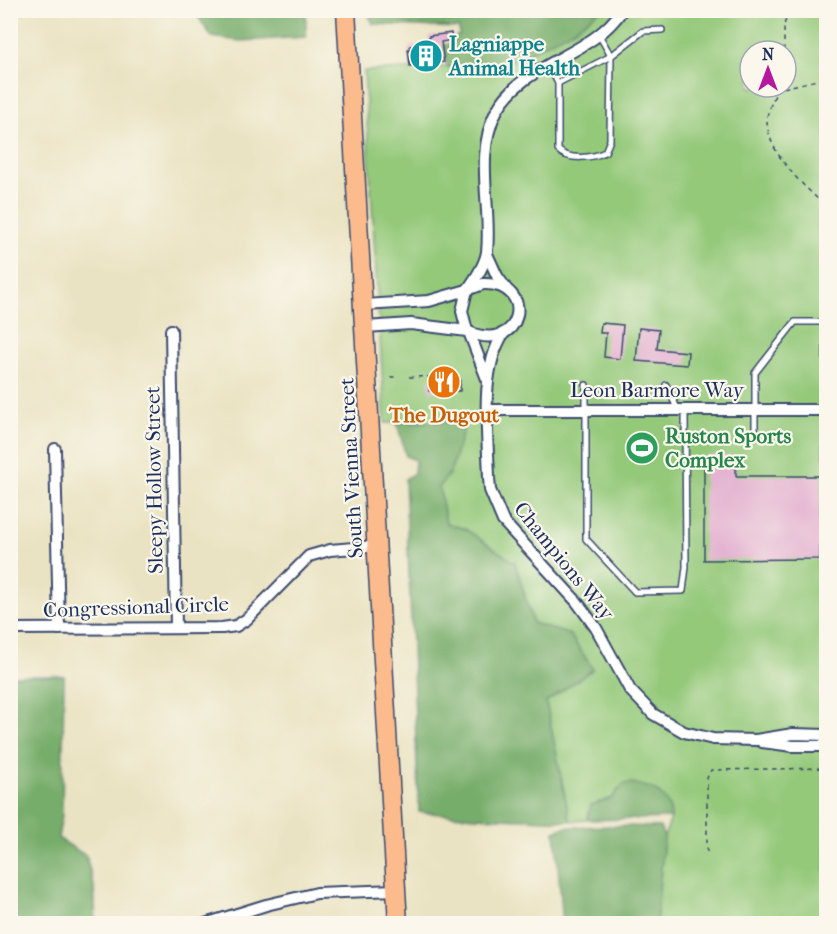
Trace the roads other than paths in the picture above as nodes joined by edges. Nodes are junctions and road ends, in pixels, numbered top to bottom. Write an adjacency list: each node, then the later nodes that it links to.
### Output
1 (346, 10): 11 (highway, South Vienna Street)
2 (622, 10): 4 (street, Champions Way)
3 (662, 30): 5 (lane)
4 (598, 34): 5 (lane); 6 (street, Champions Way)
5 (612, 56): 7 (lane); 7 (lane)
6 (548, 65): 7 (lane); 8 (street, Champions Way)
7 (558, 83)
8 (487, 254): 9 (street, Champions Way); 10 (street, Champions Way)
9 (468, 290): 10 (street); 11 (street); 14 (street, Champions Way)
10 (508, 291): 15 (street, Champions Way)
11 (364, 305): 12 (highway, South Vienna Street)
12 (365, 327): 14 (street); 26 (highway, South Vienna Street)
13 (171, 330): 28 (street, Sleepy Hollow Street)
14 (468, 332): 15 (street); 16 (street, Champions Way)
15 (503, 334): 16 (street, Champions Way)
16 (487, 380): 19 (street, Champions Way)
17 (586, 385): 20 (lane)
18 (666, 385): 21 (lane)
19 (488, 410): 20 (street, Leon Barmore Way); 32 (street, Champions Way)
20 (586, 410): 21 (street, Leon Barmore Way); 21 (lane)
21 (681, 410): 22 (street, Leon Barmore Way)
22 (755, 410): 23 (street, Leon Barmore Way); 23 (lane); 24 (lane)
23 (826, 410): 27 (lane)
24 (755, 436)
25 (55, 449): 30 (street)
26 (378, 546): 28 (street, Congressional Circle); 34 (highway, South Vienna Street)
27 (825, 608)
28 (176, 628): 30 (street, Congressional Circle)
29 (10, 629): 30 (street, Congressional Circle)
30 (59, 629)
31 (826, 735): 32 (street, Champions Way)
32 (756, 740): 33 (street, Champions Way)
33 (826, 746)
34 (396, 890): 35 (street); 36 (highway, South Vienna Street)
35 (205, 924)
36 (398, 924)

